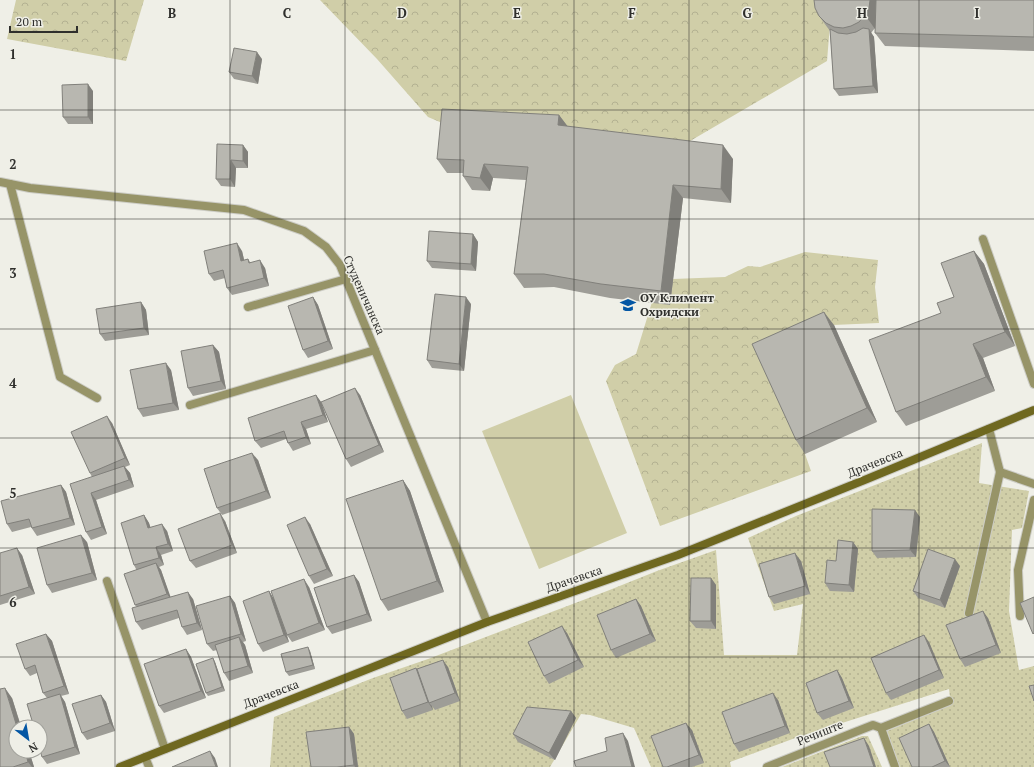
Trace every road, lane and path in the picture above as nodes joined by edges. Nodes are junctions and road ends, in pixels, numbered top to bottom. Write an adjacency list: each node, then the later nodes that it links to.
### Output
1 (0, 182): 2 (street, Студеничанска)
2 (10, 184): 4 (street, Студеничанска); 8 (street)
3 (983, 239): 7 (street)
4 (346, 279): 5 (street); 6 (street, Студеничанска)
5 (248, 307)
6 (375, 350): 9 (street); 18 (street, Студеничанска)
7 (1034, 384)
8 (97, 398)
9 (190, 406)
10 (1034, 410): 11 (main road, Драчевска)
11 (989, 429): 12 (street); 18 (main road, Драчевска)
12 (1000, 472): 13 (street); 16 (street)
13 (1034, 484)
14 (1034, 500): 17 (street)
15 (107, 581): 21 (street)
16 (969, 613)
17 (1020, 616)
18 (487, 622): 21 (main road, Драчевска)
19 (950, 701): 20 (street, Речиште)
20 (882, 728): 25 (street, Речиште); 26 (street)
21 (165, 749): 22 (main road, Драчевска)
22 (145, 757): 23 (main road, Драчевска); 24 (street)
23 (120, 767)
24 (149, 767)
25 (767, 767)
26 (895, 767)

